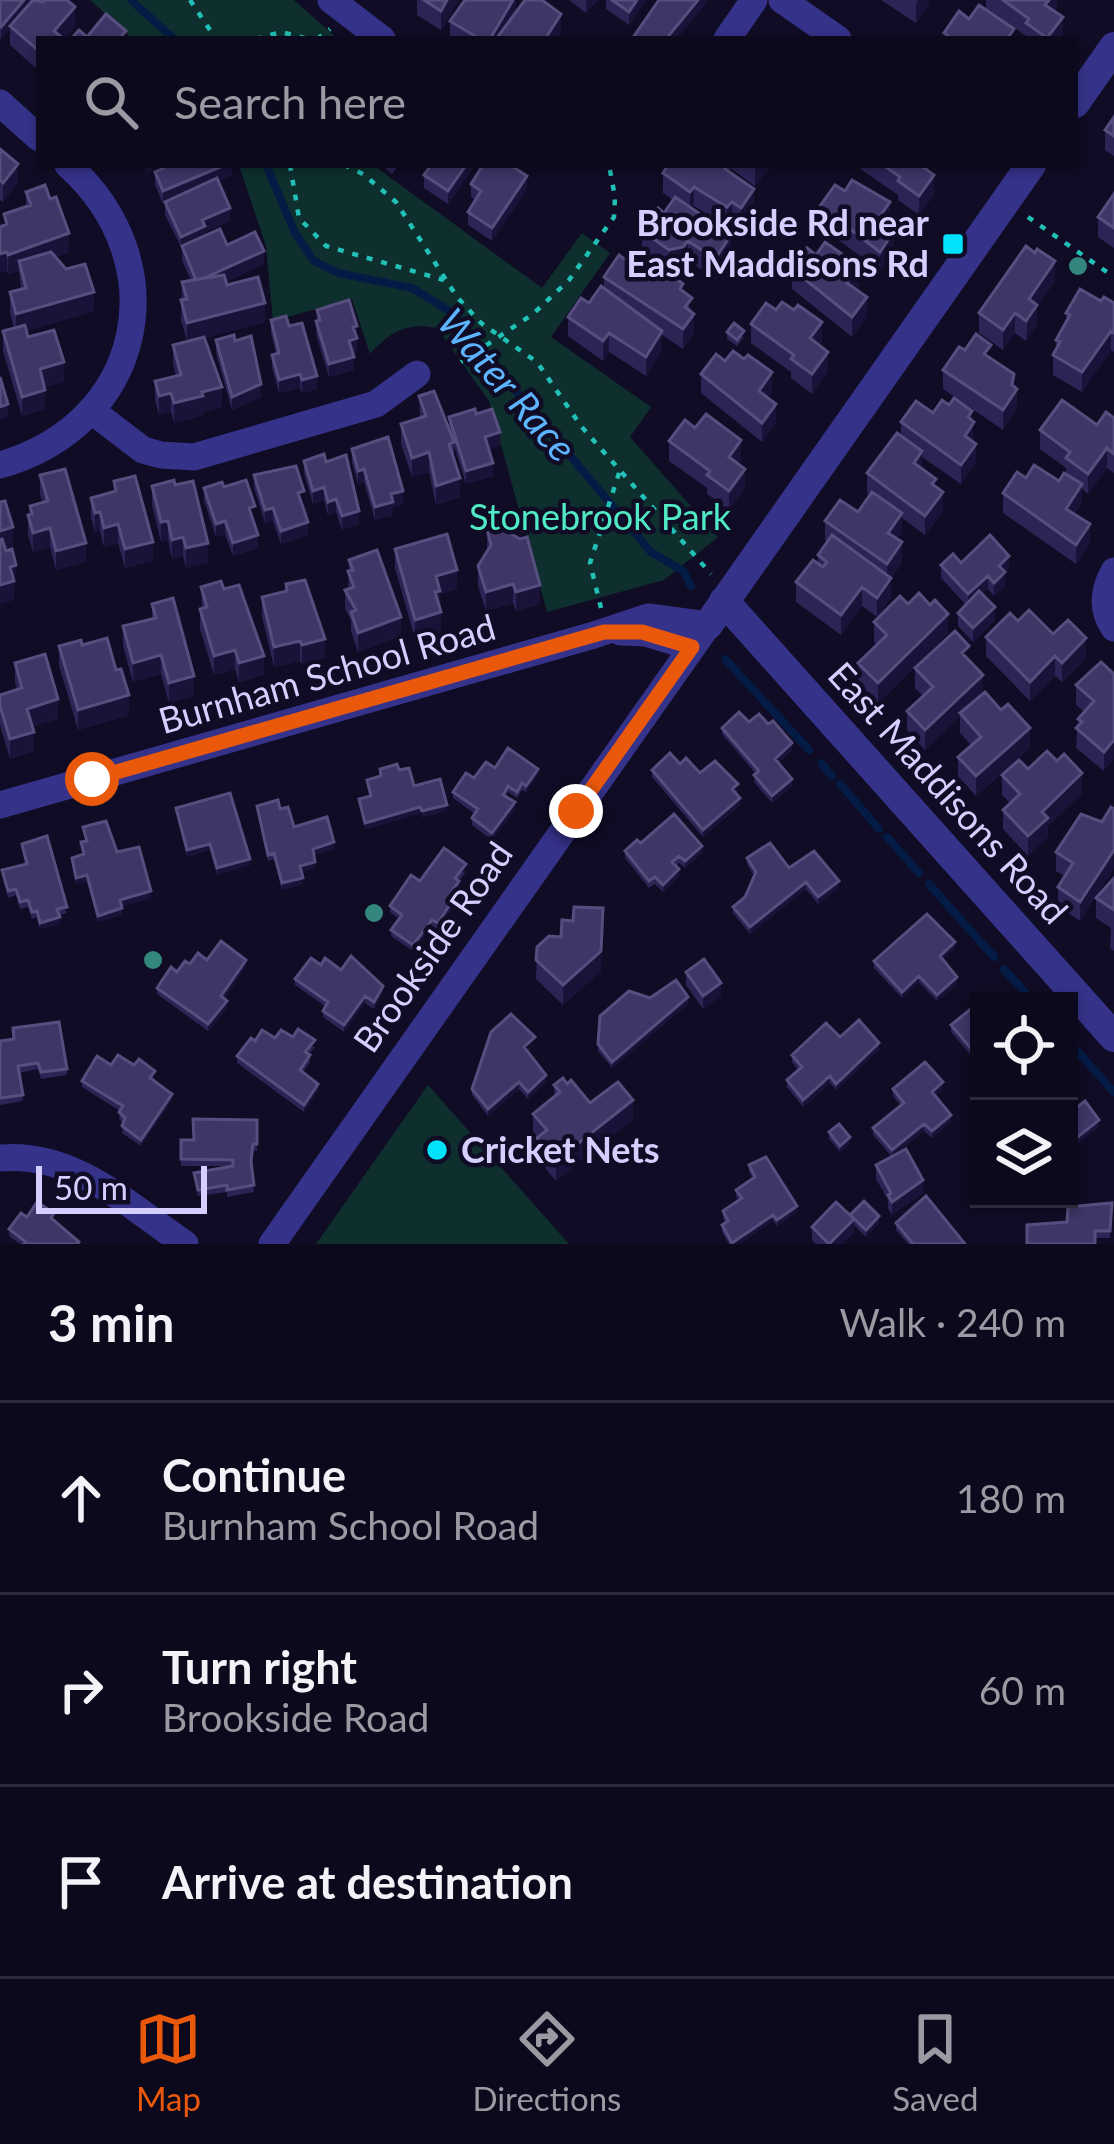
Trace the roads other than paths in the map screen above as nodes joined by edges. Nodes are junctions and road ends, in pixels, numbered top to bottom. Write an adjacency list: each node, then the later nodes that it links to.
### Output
1 (331, 0): 4 (street)
2 (754, 0): 5 (street)
3 (782, 0): 6 (street)
4 (378, 36)
5 (729, 36)
6 (834, 36)
7 (1114, 47): 8 (street)
8 (1078, 99)
9 (0, 103): 10 (street)
10 (36, 135)
11 (71, 168): 14 (street)
12 (1024, 168): 17 (street, Brookside Road)
13 (417, 374): 14 (street)
14 (92, 411): 15 (street)
15 (0, 466)
16 (1114, 571): 18 (street)
17 (710, 613): 19 (street, Burnham School Road); 20 (street, East Maddisons Road); 23 (street, Brookside Road)
18 (1114, 628)
19 (0, 805)
20 (1114, 1036)
21 (0, 1158): 22 (street)
22 (185, 1244)
23 (272, 1244)

